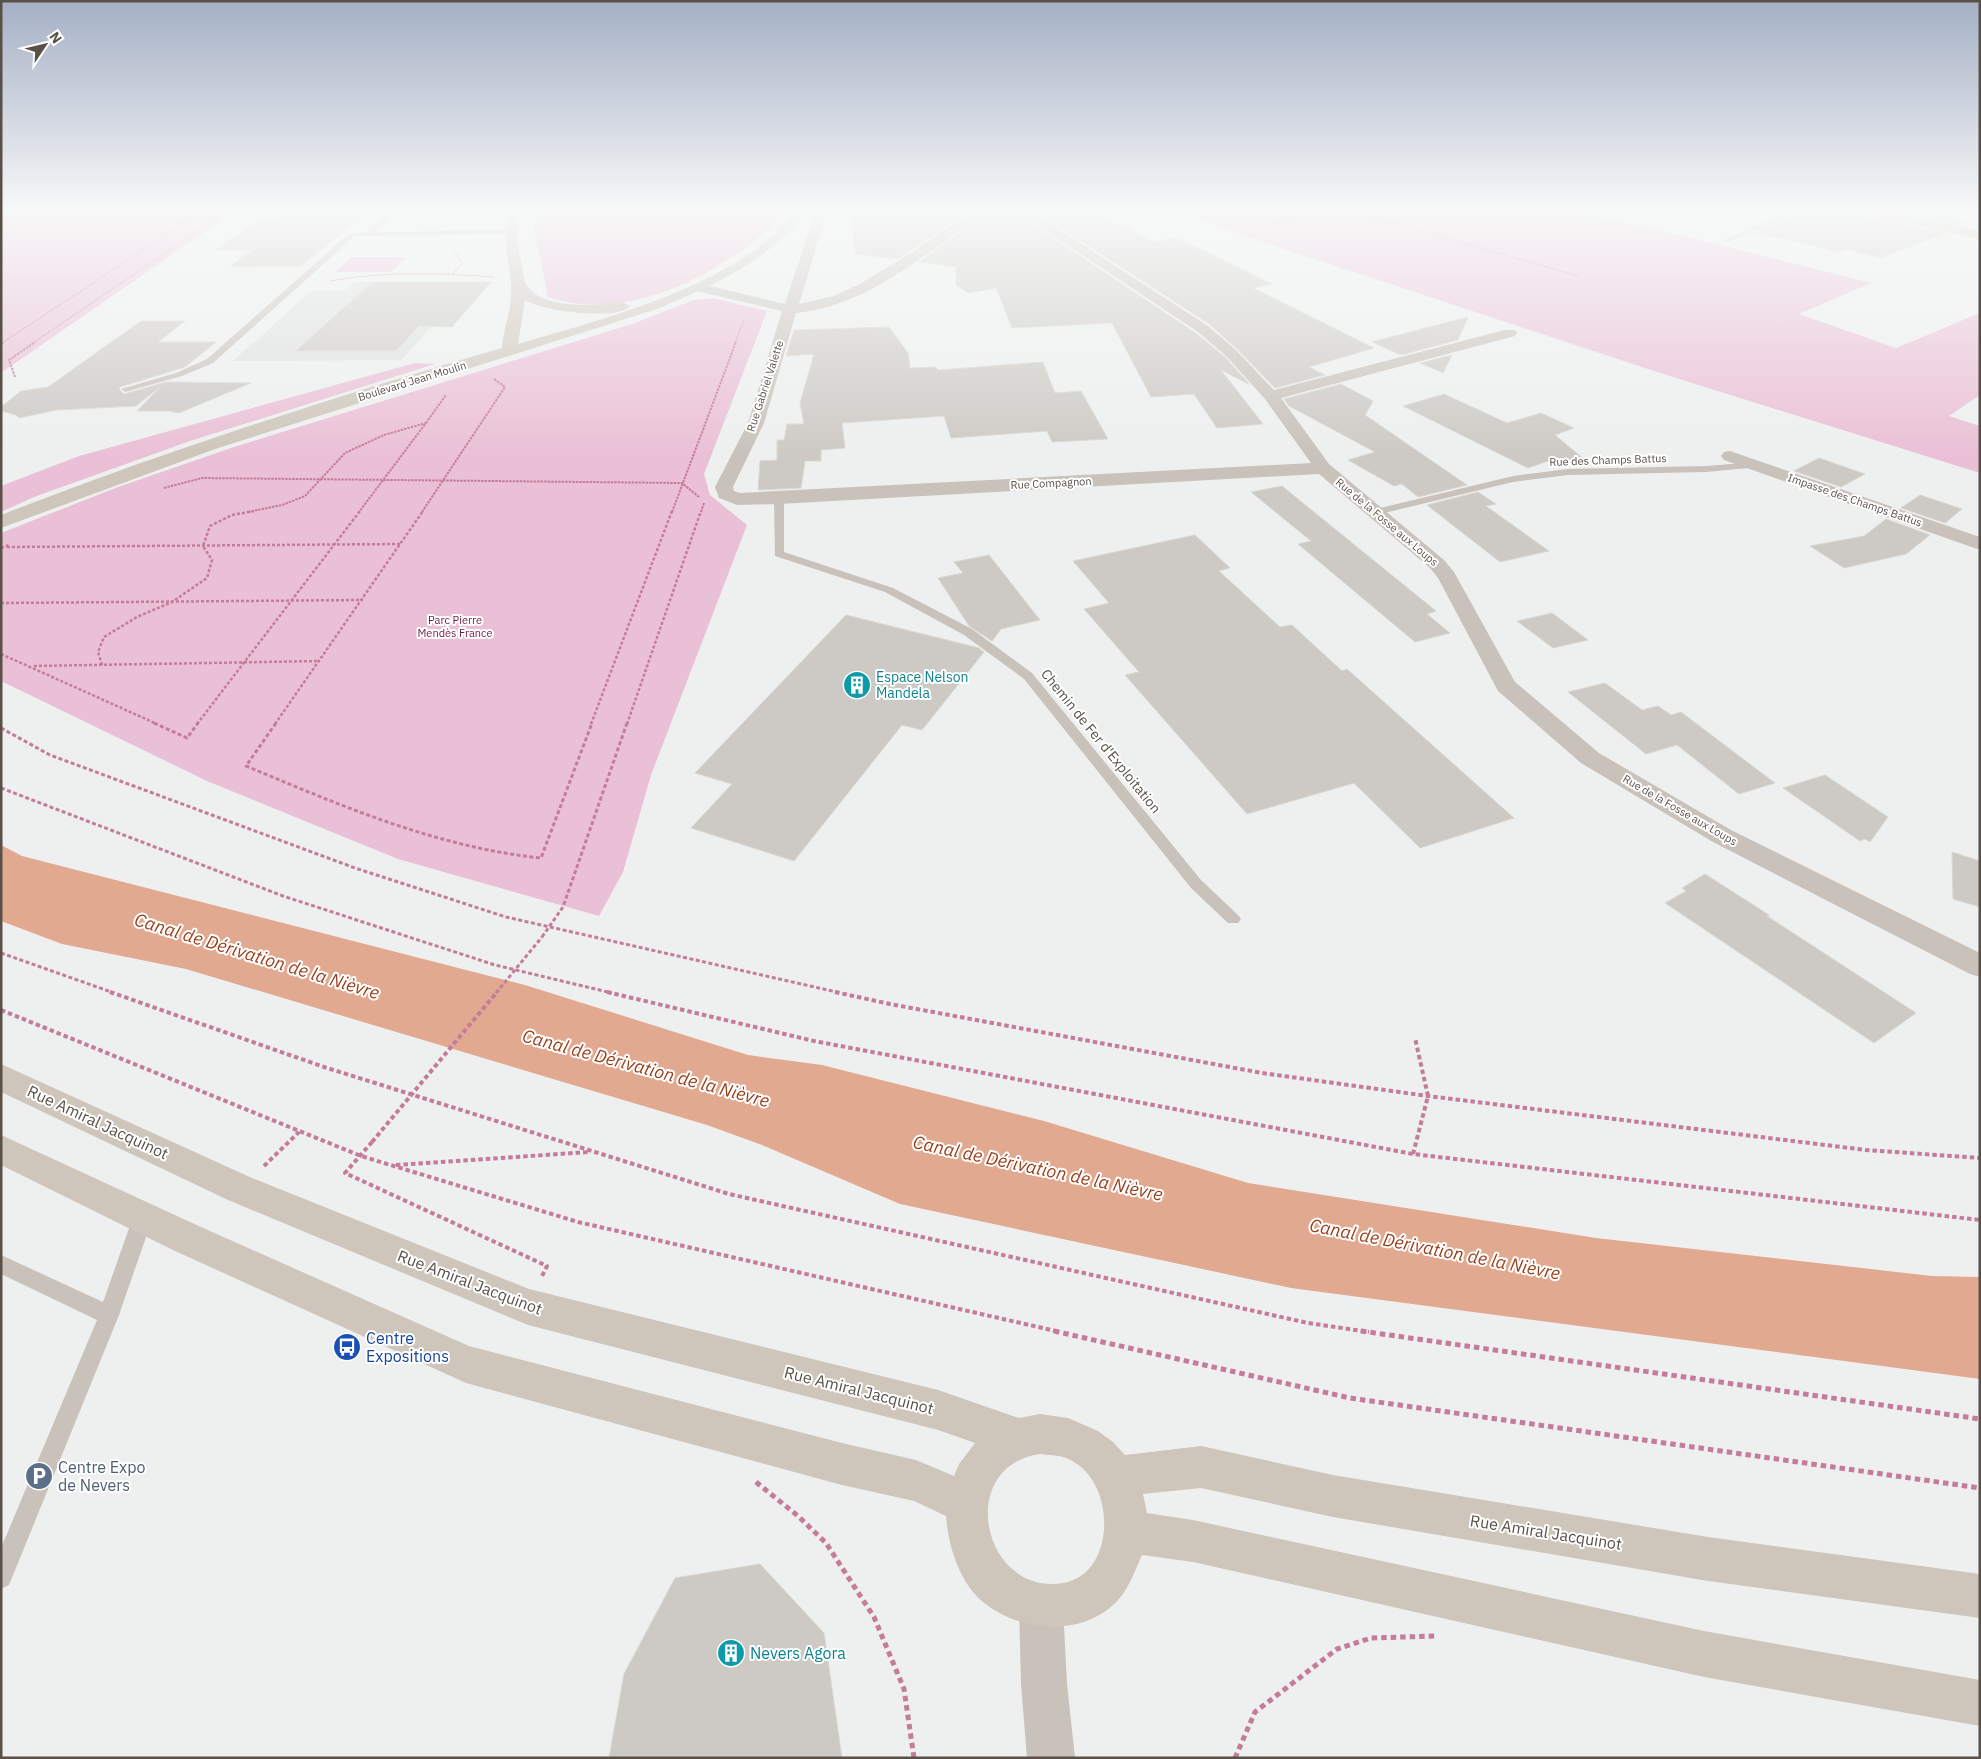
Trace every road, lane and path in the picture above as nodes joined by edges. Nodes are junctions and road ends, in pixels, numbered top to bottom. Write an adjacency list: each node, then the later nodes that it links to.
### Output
1 (81, 291): 16 (path)
2 (110, 291): 19 (path)
3 (289, 291): 21 (lane)
4 (518, 291): 18 (main road)
5 (526, 291): 13 (main road)
6 (688, 291): 11 (main road, Boulevard Jean Moulin)
7 (715, 291): 12 (street)
8 (796, 291): 14 (street, Rue Gabriel Valette)
9 (857, 291): 14 (street)
10 (1145, 291): 22 (street, Rue de la Fosse aux Loups)
11 (671, 298): 13 (main road); 17 (main road, Boulevard Jean Moulin)
12 (751, 300): 14 (street); 29 (path)
13 (535, 301): 17 (main road)
14 (790, 309): 31 (street, Rue Gabriel Valette)
15 (1510, 333): 22 (street)
16 (1, 344)
17 (533, 344): 18 (main road, Boulevard Jean Moulin)
18 (510, 351): 33 (main road, Boulevard Jean Moulin)
19 (15, 377)
20 (505, 387): 28 (path)
21 (125, 389)
22 (1271, 396): 25 (street, Rue de la Fosse aux Loups)
23 (1730, 456): 24 (street, Impasse des Champs Battus)
24 (1756, 465): 32 (lane, Rue des Champs Battus); 36 (street, Impasse des Champs Battus)
25 (1323, 468): 31 (street, Rue Compagnon); 32 (street, Rue de la Fosse aux Loups)
26 (322, 479): 27 (path); 27 (path); 30 (path); 38 (path)
27 (381, 480): 28 (path); 37 (path)
28 (444, 481): 29 (path); 35 (path)
29 (682, 483): 45 (path); 52 (path)
30 (162, 489)
31 (779, 498): 51 (lane, Chemin de Fer d'Exploitation)
32 (1376, 512): 54 (street, Rue de la Fosse aux Loups)
33 (1, 522)
34 (13, 543): 39 (path)
35 (401, 544): 37 (path); 40 (path)
36 (1980, 544)
37 (332, 545): 38 (path); 41 (path)
38 (203, 546): 39 (path); 42 (path)
39 (3, 548)
40 (363, 600): 41 (path); 45 (path)
41 (290, 601): 42 (path); 46 (path)
42 (172, 602): 43 (path); 47 (path)
43 (1, 603)
44 (1, 654): 48 (path)
45 (321, 661): 46 (path)
46 (244, 662): 47 (path); 48 (path)
47 (102, 665): 48 (path)
48 (31, 666)
49 (1, 728): 52 (path)
50 (1, 788): 62 (path)
51 (1233, 919)
52 (549, 928): 58 (path); 63 (path, bridge)
53 (1, 953): 61 (path)
54 (1980, 966)
55 (1, 1010): 59 (path)
56 (1415, 1038): 58 (path)
57 (1, 1077): 66 (main road, Rue Amiral Jacquinot)
58 (1428, 1096): 62 (path); 64 (path)
59 (299, 1132): 63 (path); 66 (path)
60 (1, 1149): 67 (main road)
61 (593, 1152): 65 (path); 72 (path)
62 (1413, 1154): 68 (path)
63 (361, 1156): 65 (path); 70 (path)
64 (1980, 1158)
65 (393, 1165): 76 (path)
66 (240, 1189): 70 (main road, Rue Amiral Jacquinot)
67 (143, 1218): 71 (lane); 77 (main road)
68 (1980, 1220)
69 (1, 1264): 71 (lane)
70 (528, 1307): 73 (main road, Rue Amiral Jacquinot)
71 (109, 1315): 79 (lane)
72 (1980, 1419)
73 (1019, 1438): 74 (main road); 77 (main road)
74 (1115, 1477): 78 (main road); 80 (main road, Rue Amiral Jacquinot)
75 (750, 1479): 84 (path)
76 (1980, 1488)
77 (966, 1503): 81 (main road)
78 (1128, 1531): 81 (main road); 83 (main road)
79 (1, 1577)
80 (1980, 1596)
81 (1041, 1606): 85 (street)
82 (1446, 1636): 86 (path)
83 (1980, 1703)
84 (914, 1758)
85 (1051, 1758)
86 (1235, 1758)

